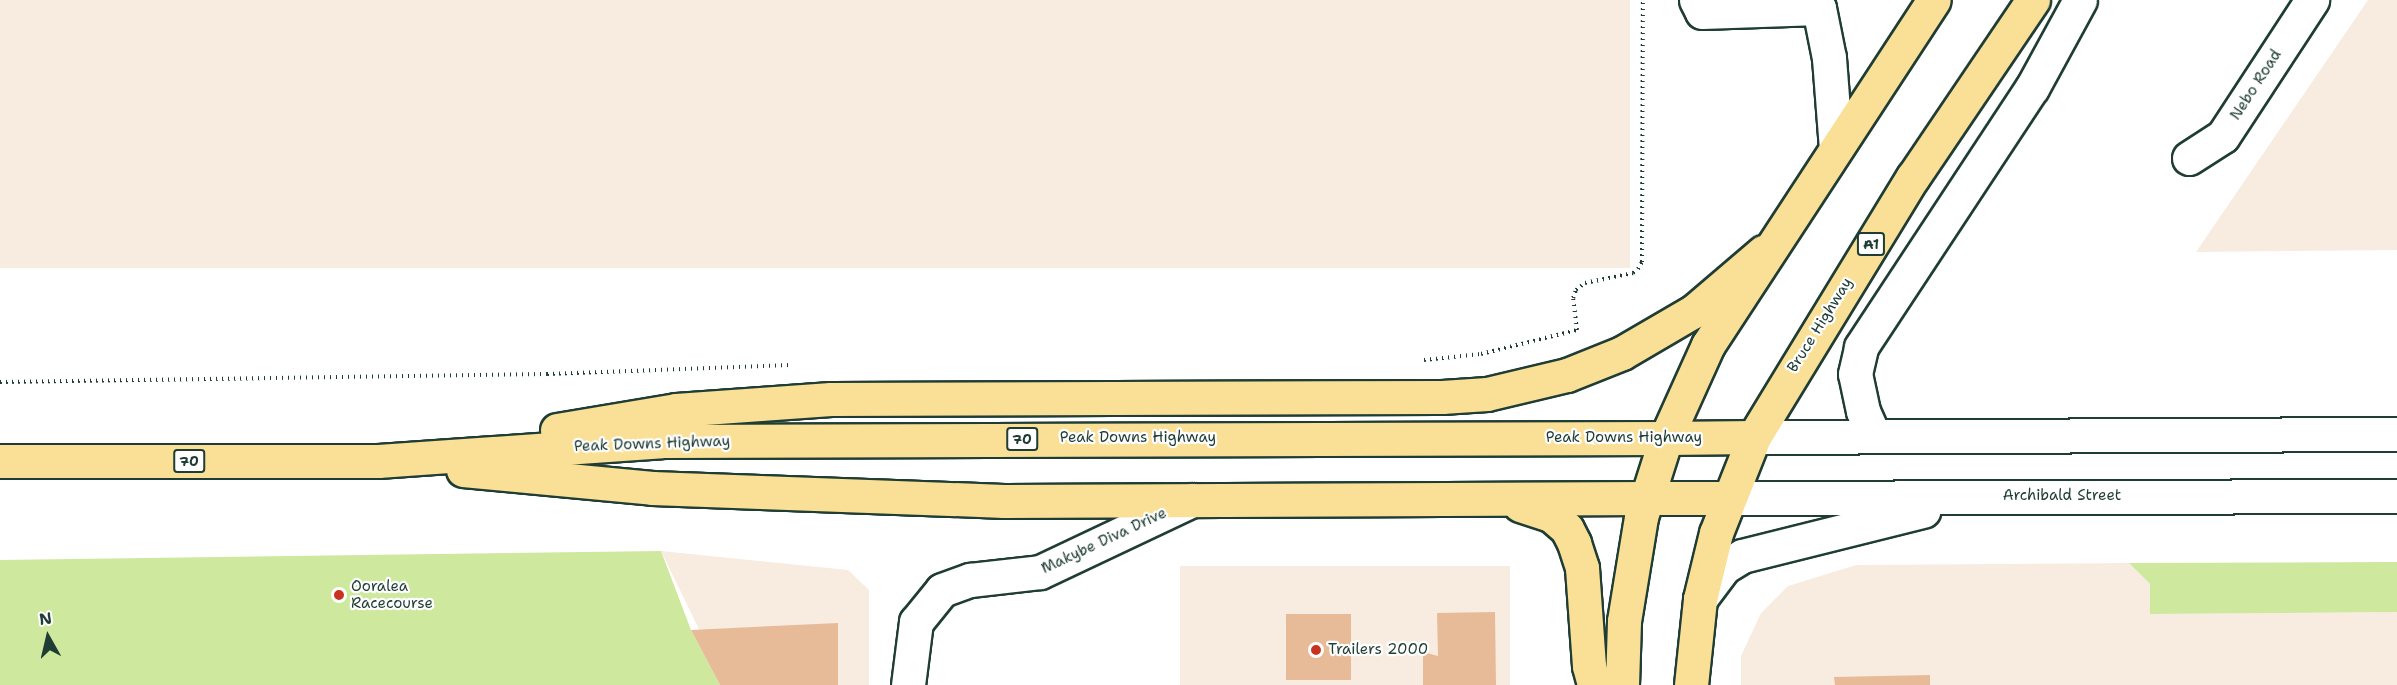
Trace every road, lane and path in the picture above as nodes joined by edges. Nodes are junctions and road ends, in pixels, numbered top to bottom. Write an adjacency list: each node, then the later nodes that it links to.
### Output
1 (1643, 0): 10 (path)
2 (1934, 0): 7 (main road)
3 (2033, 0): 13 (main road, Bruce Highway / A1)
4 (2080, 0): 12 (street)
5 (2312, 0): 8 (street, Nebo Road)
6 (1699, 6): 7 (street)
7 (1836, 148): 9 (main road)
8 (2189, 158)
9 (1773, 244): 14 (main road); 16 (main road)
10 (1633, 273)
11 (2397, 434): 12 (street)
12 (1874, 436): 13 (street)
13 (1754, 437): 14 (main road, Peak Downs Highway / 70); 20 (main road, Bruce Highway / A1)
14 (1666, 438): 16 (main road, Peak Downs Highway / 70); 19 (main road)
15 (0, 461): 16 (main road, Peak Downs Highway / 70)
16 (378, 461): 21 (main road, Peak Downs Highway / 70)
17 (1989, 496): 18 (street, Archibald Street); 20 (street, Archibald Street); 23 (street)
18 (2397, 496)
19 (1647, 498): 20 (main road, Peak Downs Highway / 70); 22 (main road, Peak Downs Highway / 70); 26 (main road)
20 (1727, 498): 23 (main road, Bruce Highway / A1)
21 (1192, 500): 22 (main road, Peak Downs Highway / 70); 24 (street, Makybe Diva Drive)
22 (1478, 501): 25 (main road)
23 (1700, 599): 27 (main road, Bruce Highway / A1)
24 (908, 685)
25 (1594, 685)
26 (1622, 685)
27 (1691, 685)

